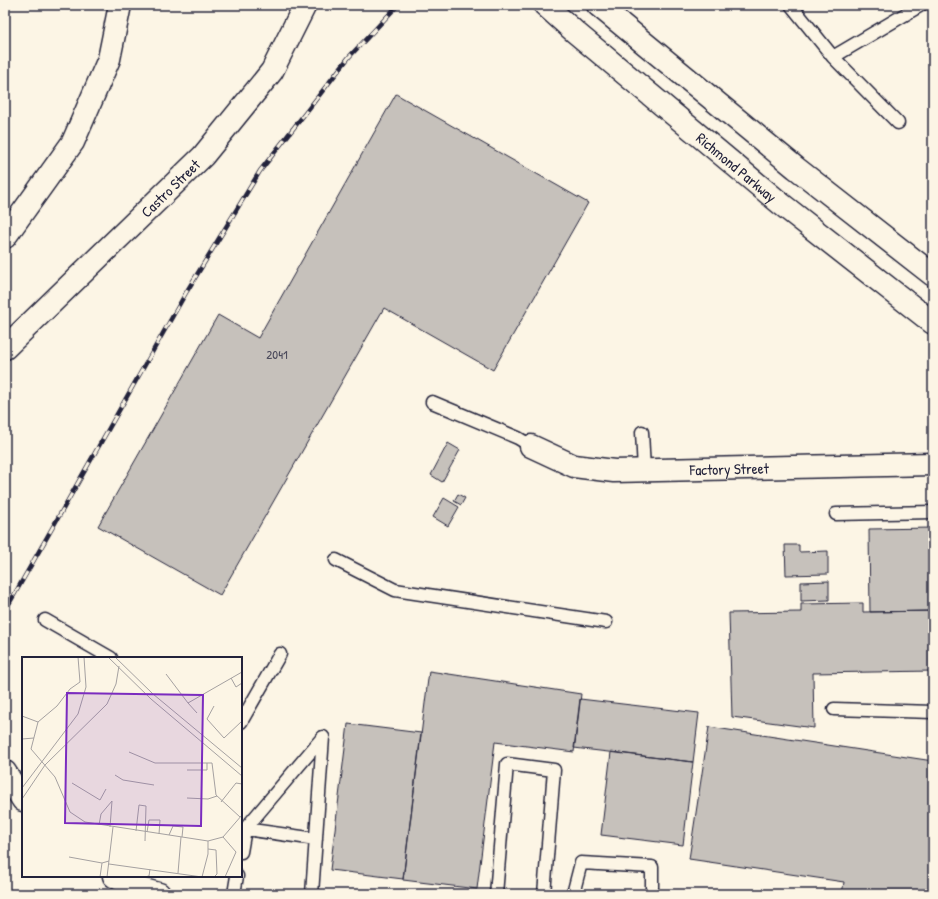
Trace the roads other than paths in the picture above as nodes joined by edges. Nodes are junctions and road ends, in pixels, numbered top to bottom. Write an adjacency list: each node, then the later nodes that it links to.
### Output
1 (120, 5): 9 (main road)
2 (305, 5): 12 (main road, Castro Street)
3 (546, 5): 11 (main road, Richmond Parkway)
4 (598, 5): 10 (main road)
5 (791, 5): 7 (lane)
6 (921, 5): 7 (lane)
7 (833, 57): 8 (lane)
8 (898, 123)
9 (5, 237)
10 (933, 275)
11 (933, 323)
12 (5, 348)
13 (432, 402): 15 (lane)
14 (642, 432): 17 (lane)
15 (531, 446): 17 (main road, Factory Street)
16 (933, 464): 17 (main road, Factory Street)
17 (644, 470)
18 (933, 512): 19 (lane)
19 (836, 514)
20 (336, 560): 22 (lane)
21 (45, 620): 24 (lane)
22 (606, 622)
23 (280, 654): 27 (lane)
24 (109, 657)
25 (834, 709): 26 (lane)
26 (933, 712)
27 (242, 720)
28 (5, 772): 29 (main road)
29 (22, 798)
30 (245, 829): 31 (lane); 31 (lane); 32 (lane)
31 (316, 839): 37 (lane)
32 (242, 846)
33 (116, 877): 35 (main road)
34 (237, 877): 36 (lane)
35 (159, 894)
36 (234, 894)
37 (312, 894)
38 (496, 894): 39 (lane)
39 (544, 894)
40 (573, 894): 41 (lane)
41 (652, 894)

